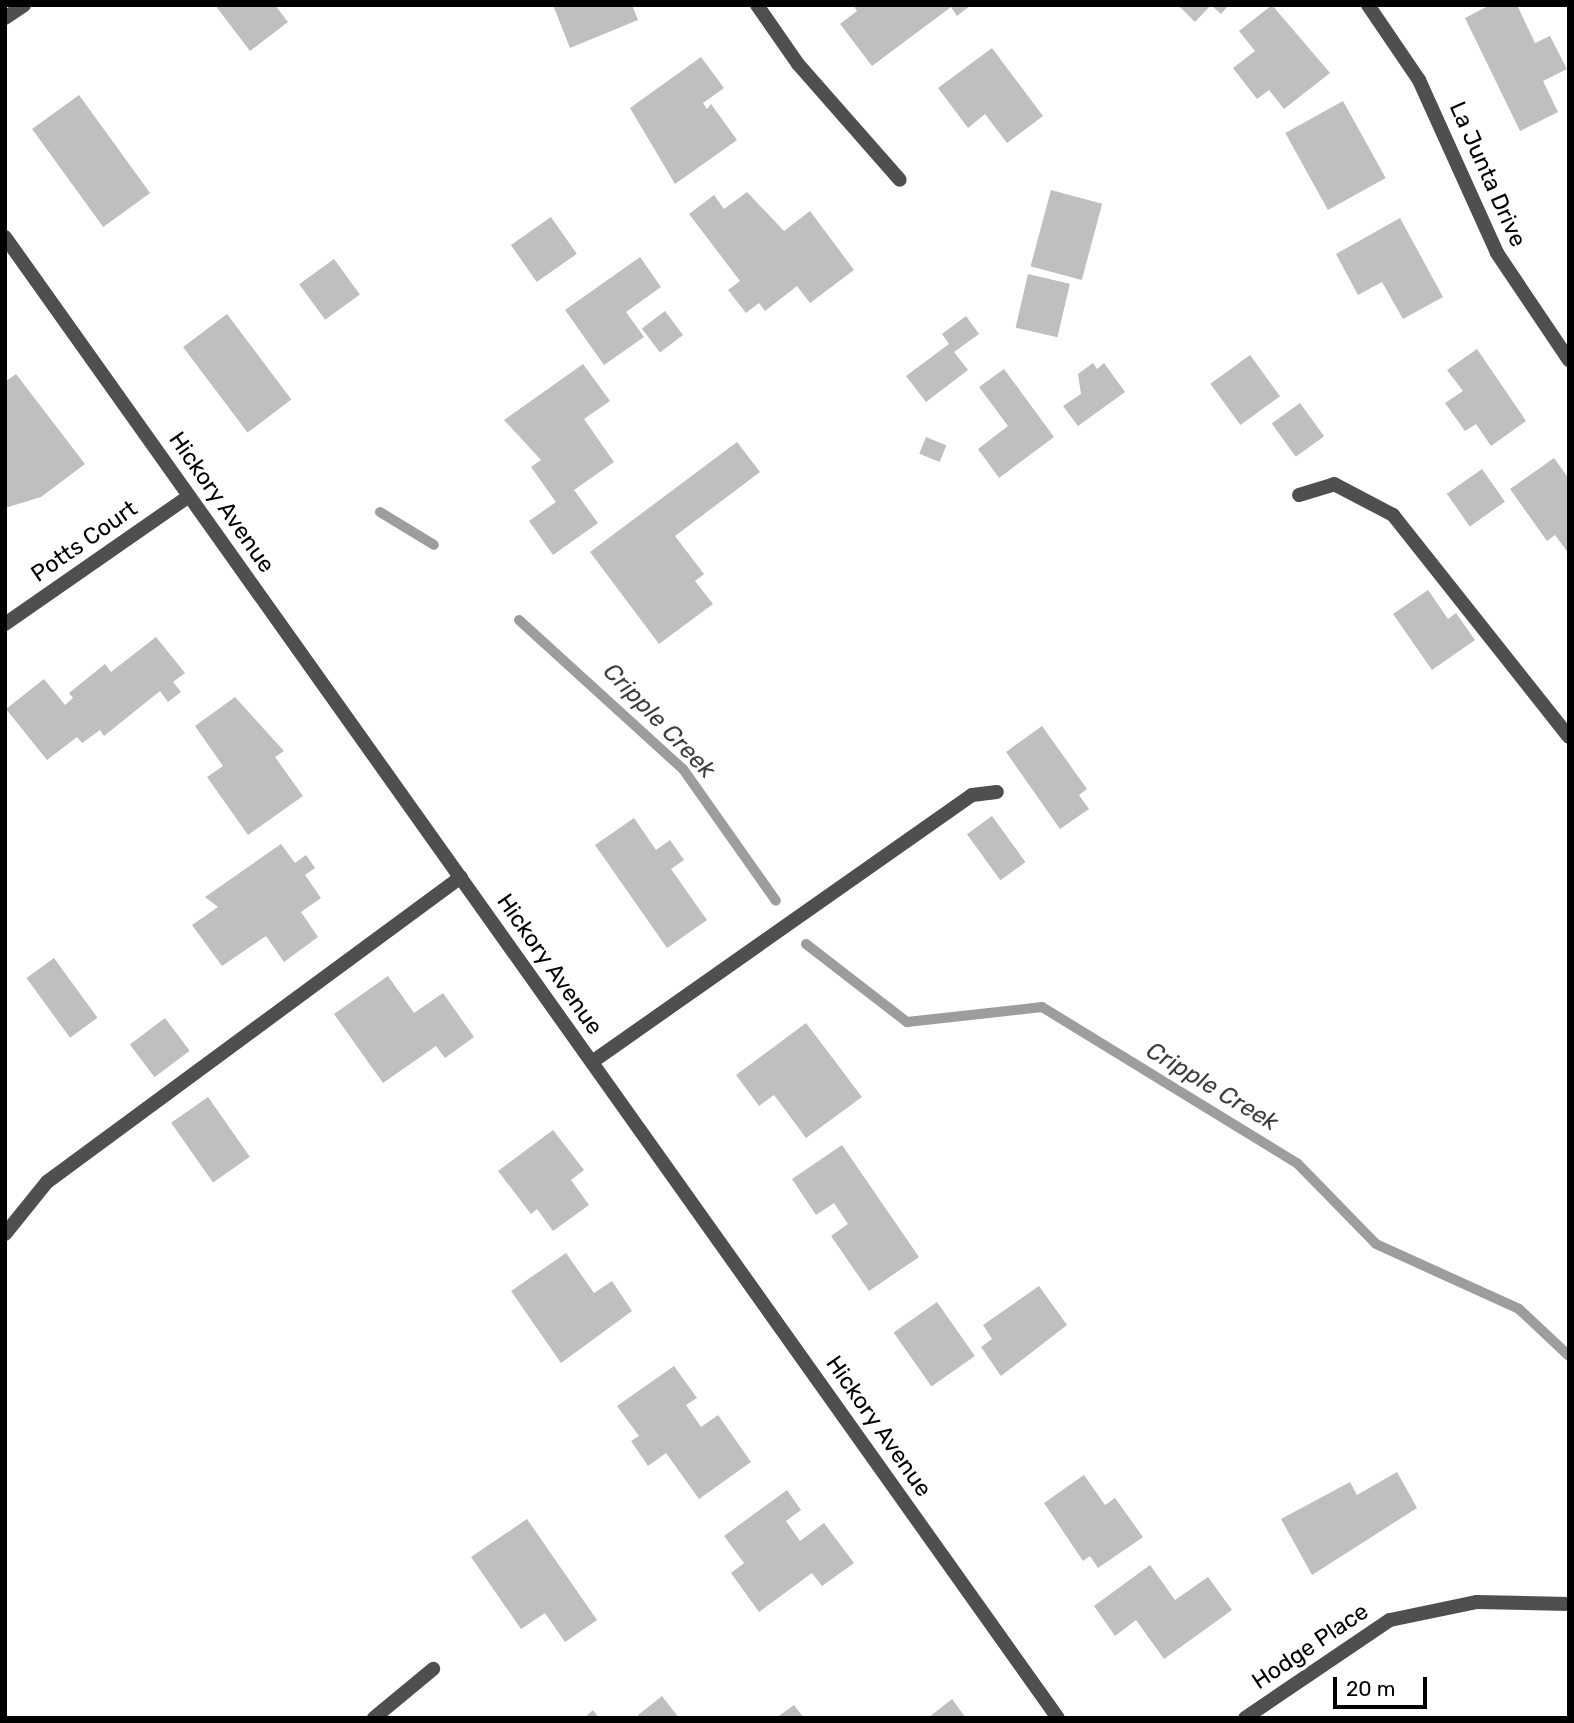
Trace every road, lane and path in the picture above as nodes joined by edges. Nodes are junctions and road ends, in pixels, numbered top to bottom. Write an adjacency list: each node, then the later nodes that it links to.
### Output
1 (24, 5): 4 (street)
2 (757, 5): 5 (street)
3 (1368, 5): 7 (street, La Junta Drive)
4 (5, 18)
5 (900, 180)
6 (5, 237): 9 (street, Hickory Avenue)
7 (1567, 355)
8 (1299, 495): 11 (street)
9 (189, 496): 10 (street, Potts Court); 13 (street, Hickory Avenue)
10 (5, 624)
11 (1569, 737)
12 (997, 792): 14 (street)
13 (461, 877): 14 (street, Hickory Avenue); 15 (street)
14 (592, 1062): 19 (street, Hickory Avenue)
15 (5, 1234)
16 (1569, 1604): 20 (street, Hodge Place)
17 (433, 1669): 18 (street)
18 (374, 1718)
19 (1058, 1718)
20 (1245, 1718)

